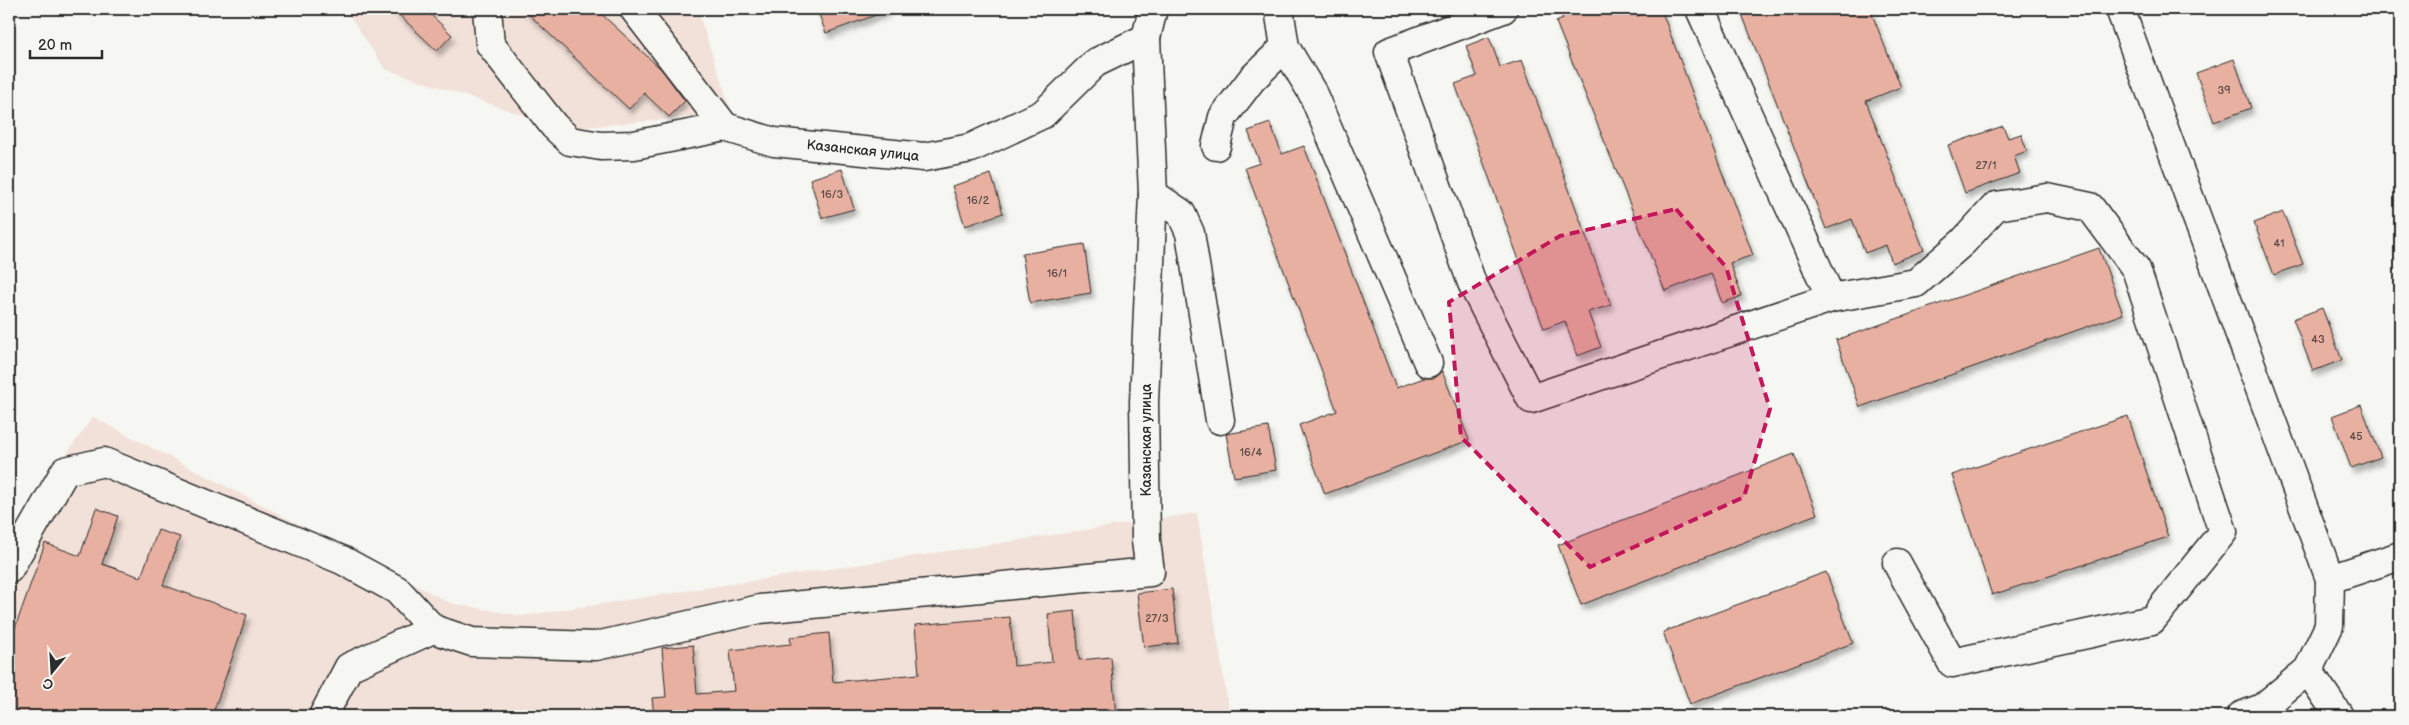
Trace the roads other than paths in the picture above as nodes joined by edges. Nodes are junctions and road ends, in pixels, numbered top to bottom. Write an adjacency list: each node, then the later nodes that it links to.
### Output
1 (487, 9): 10 (street)
2 (634, 9): 10 (street)
3 (1153, 9): 8 (street, Казанская улица)
4 (1279, 9): 9 (street)
5 (1503, 9): 13 (street)
6 (1700, 9): 13 (street)
7 (2120, 9): 19 (street)
8 (1146, 38): 10 (street, Казанская улица); 12 (street, Казанская улица)
9 (1285, 47): 11 (street); 14 (street)
10 (725, 127)
11 (1216, 146)
12 (1153, 194): 15 (street); 20 (street, Казанская улица)
13 (1831, 298): 17 (street)
14 (1428, 363)
15 (1220, 420)
16 (2400, 556): 19 (street)
17 (1897, 563)
18 (9, 569): 20 (street)
19 (2330, 579): 21 (street)
20 (433, 628): 23 (street)
21 (2308, 670): 22 (street); 24 (street)
22 (2255, 713)
23 (323, 716)
24 (2339, 716)

